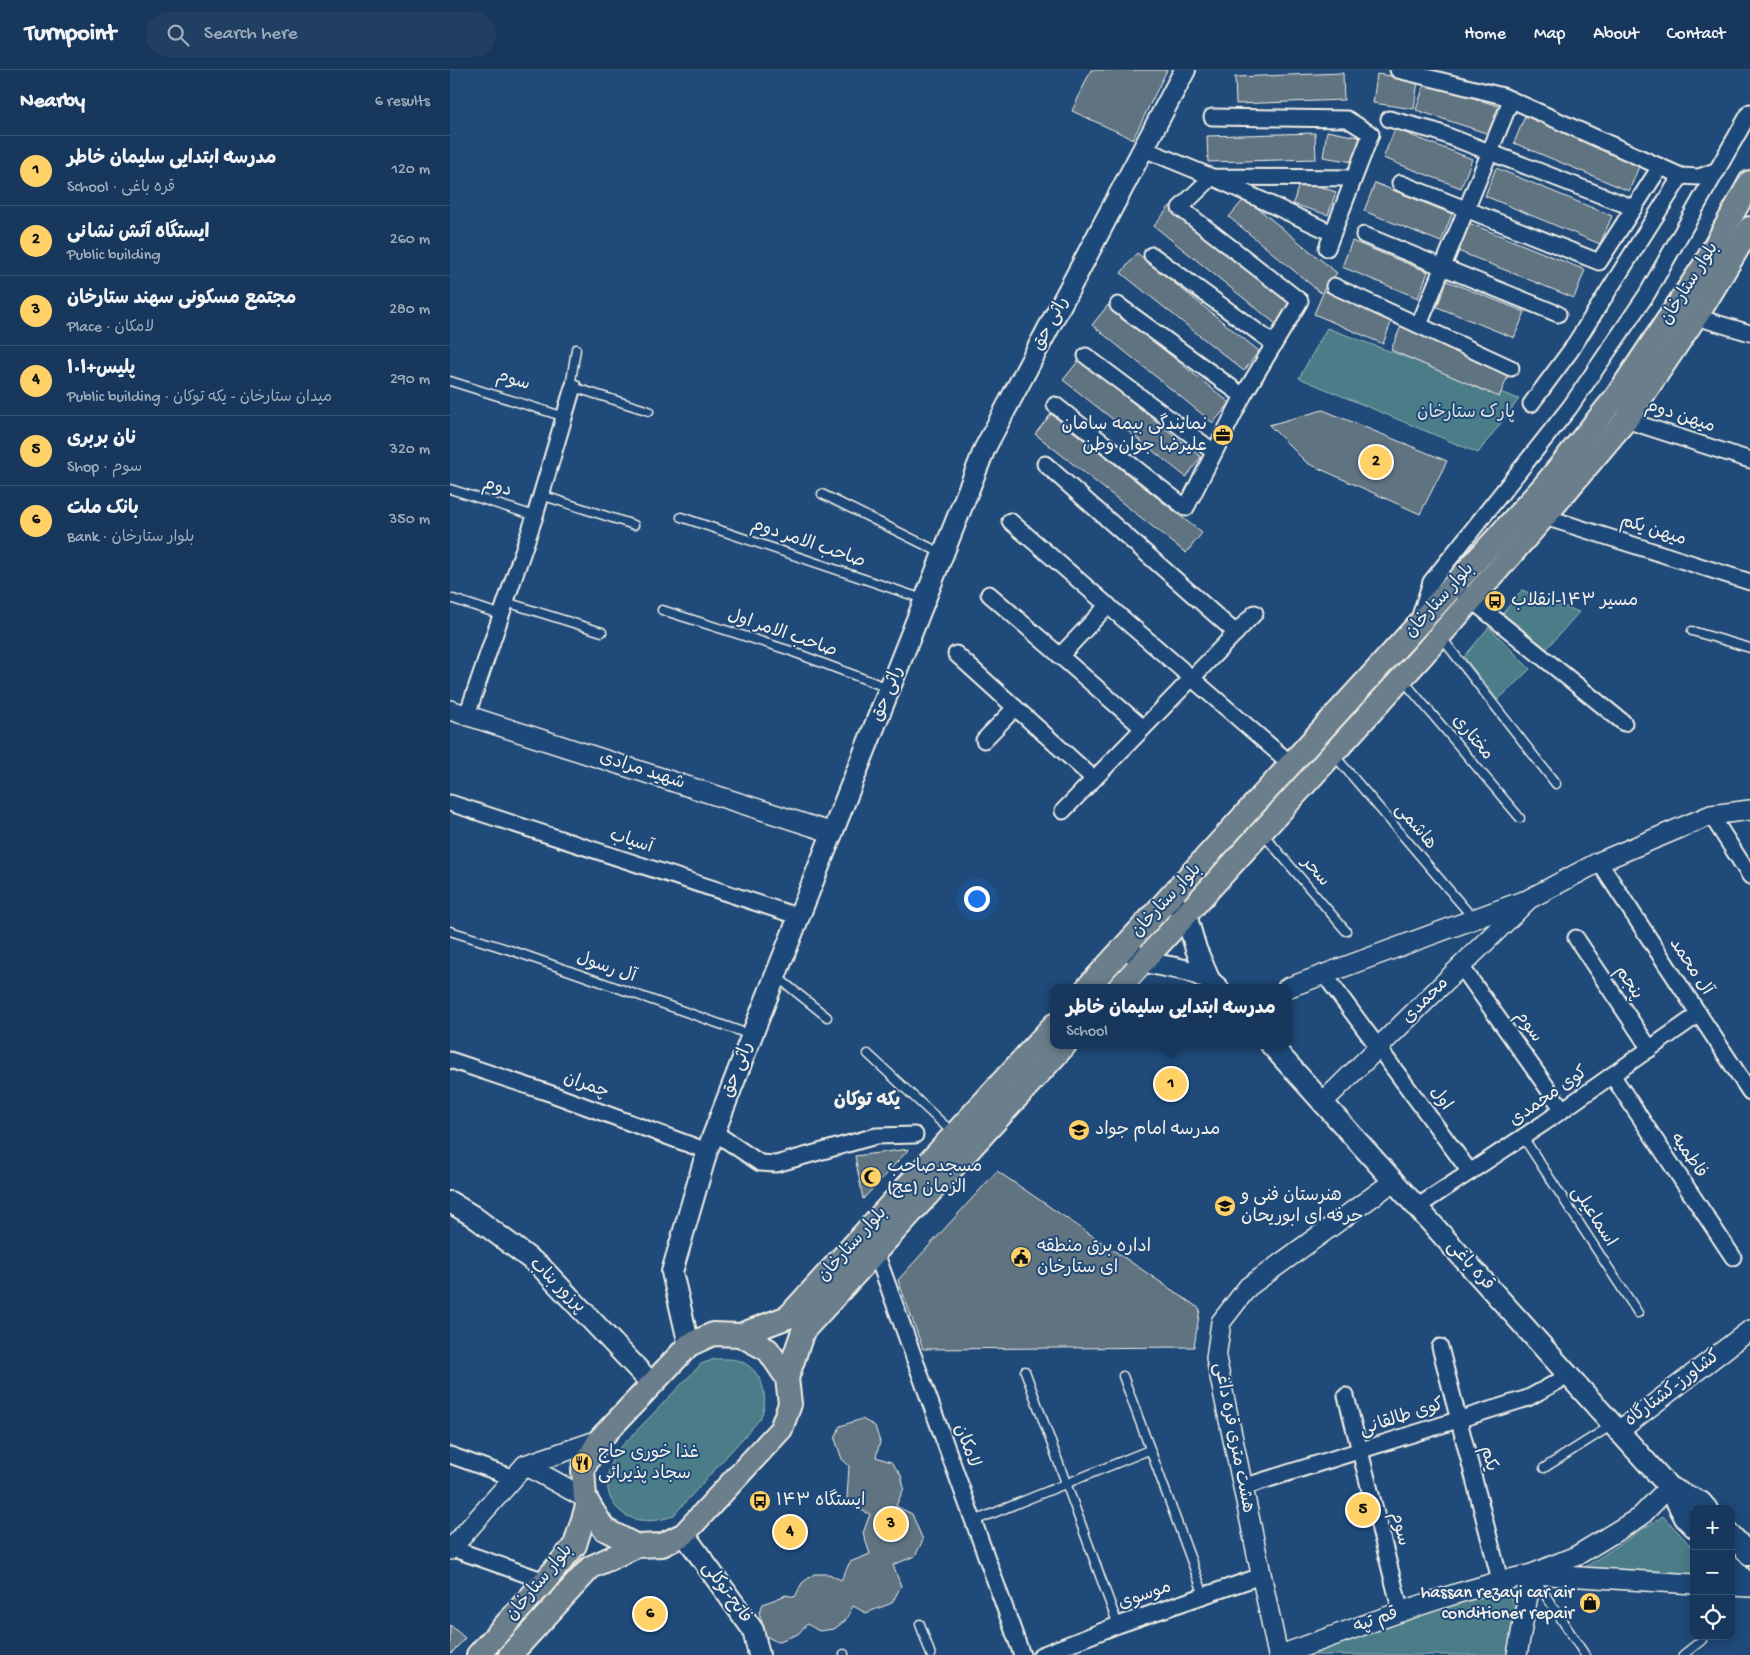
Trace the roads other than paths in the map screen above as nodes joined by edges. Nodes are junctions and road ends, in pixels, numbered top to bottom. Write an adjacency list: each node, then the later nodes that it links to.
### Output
1 (1185, 70): 7 (main road, راثی حق)
2 (1398, 70): 3 (street)
3 (1511, 100): 8 (street); 9 (street)
4 (1750, 112): 10 (street)
5 (1212, 117): 13 (street)
6 (1389, 119): 8 (street)
7 (1144, 149): 11 (street); 53 (main road, راثی حق)
8 (1490, 152): 16 (street); 17 (street)
9 (1660, 167): 12 (street); 16 (street)
10 (1718, 170): 12 (street); 64 (street)
11 (1212, 176): 13 (street); 19 (street); 30 (street)
12 (1681, 176): 37 (street)
13 (1353, 178): 19 (street)
14 (1750, 182): 55 (main road, بلوار ستارخان)
15 (1400, 183): 17 (street)
16 (1634, 208): 17 (street)
17 (1466, 209): 23 (street)
18 (1750, 228): 27 (main road, بلوار ستارخان)
19 (1332, 233): 21 (street)
20 (1364, 235): 23 (street)
21 (1327, 248)
22 (1152, 255): 30 (street)
23 (1442, 267): 26 (street); 28 (street)
24 (1334, 286): 28 (street)
25 (1118, 305): 36 (street)
26 (1558, 314)
27 (1696, 316): 29 (street); 41 (main road, بلوار ستارخان)
28 (1419, 325): 33 (street)
29 (1750, 333)
30 (1274, 343): 36 (street)
31 (576, 349): 35 (lane)
32 (1086, 356): 42 (street)
33 (1511, 368)
34 (450, 381): 40 (lane, سوم)
35 (573, 387): 39 (lane); 40 (street)
36 (1243, 396): 42 (street)
37 (1531, 404)
38 (1056, 405): 42 (street)
39 (649, 410)
40 (565, 417): 47 (street)
41 (1626, 420): 43 (street, میهن دوم); 50 (main road, بلوار ستارخان)
42 (1214, 452)
43 (1750, 460)
44 (1045, 464): 67 (street)
45 (450, 489): 48 (lane, دوم)
46 (822, 494): 53 (lane)
47 (541, 495): 48 (street); 52 (lane)
48 (535, 516): 61 (street)
49 (681, 517): 58 (lane, صاحب الامر دوم)
50 (1545, 517): 54 (street, میهن یکم); 59 (main road, بلوار ستارخان)
51 (1010, 521): 60 (street)
52 (634, 525)
53 (943, 554): 58 (main road, راثی حق)
54 (1750, 582)
55 (1454, 586): 59 (street); 64 (main road, بلوار ستارخان)
56 (988, 594): 71 (street)
57 (450, 598): 61 (lane)
58 (925, 599): 74 (main road, راثی حق)
59 (1471, 600): 68 (main road, بلوار ستارخان); 77 (street)
60 (1108, 605): 71 (street); 72 (street)
61 (504, 608): 66 (lane); 76 (street)
62 (662, 610): 74 (lane, صاحب الامر اول)
63 (1255, 613): 67 (street)
64 (1416, 628): 81 (main road, بلوار ستارخان)
65 (1692, 631): 69 (lane)
66 (602, 632)
67 (1236, 633): 72 (street)
68 (1440, 636): 73 (main road, بلوار ستارخان); 83 (lane)
69 (1750, 648)
70 (956, 654): 75 (street)
71 (1060, 656): 78 (street)
72 (1192, 678): 78 (street); 81 (street)
73 (1402, 678): 80 (main road, بلوار ستارخان); 88 (lane, مختاری)
74 (890, 688): 90 (main road, راثی حق)
75 (1015, 708): 79 (street); 82 (street)
76 (458, 712): 90 (street, شهید مرادی)
77 (1624, 723)
78 (1143, 728): 82 (street)
79 (984, 740)
80 (1333, 754): 89 (main road, بلوار ستارخان); 97 (lane, هاشمی)
81 (1291, 764): 93 (main road, بلوار ستارخان)
82 (1094, 779): 86 (street)
83 (1556, 784)
84 (450, 803): 96 (street, آسیاب)
85 (1750, 810): 87 (street, محمدی)
86 (1063, 811)
87 (1711, 815): 91 (street, محمدی); 92 (street)
88 (1520, 818)
89 (1261, 832): 95 (main road, بلوار ستارخان); 99 (lane, سحر)
90 (833, 833): 96 (main road, راثی حق)
91 (1599, 862): 94 (street, محمدی); 110 (street, آل محمد)
92 (1750, 876)
93 (1170, 899): 95 (main road); 101 (main road, بلوار ستارخان)
94 (1529, 899): 97 (street, محمدی); 103 (street, محمدی)
95 (1186, 915): 102 (main road, بلوار ستارخان); 108 (main road)
96 (800, 917): 105 (main road, راثی حق)
97 (1474, 919): 104 (street, محمدی)
98 (450, 931): 113 (lane, آل رسول)
99 (1346, 931)
100 (1576, 938): 117 (street, پنجم)
101 (1125, 946): 102 (main road); 106 (main road, بلوار ستارخان)
102 (1143, 962): 107 (main road, بلوار ستارخان); 108 (main road)
103 (1461, 966): 114 (street, محمدی); 123 (street, سوم)
104 (1324, 974): 109 (street, محمدی); 114 (street, اول)
105 (776, 976): 111 (lane); 113 (main road, راثی حق)
106 (1091, 984)
107 (1123, 984)
108 (1214, 984)
109 (1292, 986)
110 (1699, 1014): 117 (street, کوی محمدی); 121 (street, آل محمد)
111 (827, 1017)
112 (1050, 1029): 125 (main road, بلوار ستارخان)
113 (752, 1035): 124 (main road, راثی حق)
114 (1379, 1047): 122 (street, محمدی); 129 (street, اول)
115 (1062, 1049): 133 (main road, بلوار ستارخان)
116 (1275, 1049): 122 (main road, قره باغی)
117 (1650, 1049): 120 (street, کوی محمدی)
118 (868, 1054): 125 (lane)
119 (450, 1060): 128 (street, چمران)
120 (1612, 1076): 123 (street, کوی محمدی); 134 (street, فاطمیه)
121 (1750, 1092)
122 (1322, 1103): 130 (main road, قره باغی)
123 (1563, 1110): 127 (street, کوی محمدی)
124 (714, 1132): 126 (street); 128 (main road, راثی حق)
125 (954, 1134): 137 (main road, بلوار ستارخان)
126 (915, 1135)
127 (1523, 1138): 129 (street, کوی محمدی); 135 (lane, اسماعیلی)
128 (707, 1151): 138 (main road, راثی حق)
129 (1470, 1172): 132 (street, کوی محمدی)
130 (1394, 1181): 132 (main road, قره باغی); 155 (street, هشت متری قره داغی)
131 (450, 1202): 144 (main road, پرزور بناب)
132 (1417, 1207): 142 (main road, قره باغی)
133 (875, 1250): 143 (main road, بلوار ستارخان); 159 (street, لامکان)
134 (1733, 1257)
135 (1638, 1313)
136 (1750, 1330): 147 (street, کشاورز-کشتارگاه)
137 (740, 1335): 138 (main road); 143 (main road)
138 (689, 1344): 144 (main road)
139 (1440, 1347): 146 (street, یکم)
140 (1025, 1371): 154 (lane)
141 (1123, 1376): 149 (lane)
142 (1568, 1376): 146 (street, کوی طالقانی); 147 (main road, قره باغی)
143 (787, 1378): 161 (main road)
144 (652, 1384): 148 (main road)
145 (1346, 1396): 150 (street, سوم)
146 (1459, 1419): 150 (street, کوی طالقانی); 169 (street, یکم)
147 (1617, 1427): 152 (lane); 156 (main road, قره باغی)
148 (599, 1440): 153 (street); 157 (main road)
149 (1149, 1450): 154 (lane); 174 (lane)
150 (1360, 1451): 155 (street, کوی طالقانی); 175 (street, سوم)
151 (450, 1455): 153 (street)
152 (1544, 1468)
153 (519, 1472): 157 (street); 164 (street)
154 (1066, 1482): 159 (lane); 177 (lane)
155 (1244, 1487): 168 (street, هشت متری قره داغی)
156 (1669, 1487): 158 (main road); 160 (main road); 167 (street, قم تپه)
157 (586, 1500): 163 (main road); 170 (main road, بلوار ستارخان)
158 (1704, 1505)
159 (974, 1521): 183 (street, لامکان)
160 (1690, 1523)
161 (684, 1534): 163 (main road); 181 (main road, فاتح-توکلی)
162 (1735, 1539): 165 (main road)
163 (637, 1546): 180 (main road, بلوار ستارخان)
164 (451, 1549): 170 (street)
165 (1750, 1555)
166 (1735, 1570): 173 (main road)
167 (1532, 1574): 169 (street, قم تپه); 171 (street, قم تپه); 186 (street); 187 (lane)
168 (1262, 1576): 174 (street, موسوی); 185 (street, هشت متری قره داغی)
169 (1500, 1580): 175 (street, قم تپه)
170 (545, 1581): 179 (main road, بلوار ستارخان)
171 (1690, 1584)
172 (1735, 1586): 173 (street)
173 (1750, 1587)
174 (1204, 1596): 177 (street, موسوی)
175 (1401, 1612): 185 (street, قم تپه)
176 (920, 1624): 182 (lane)
177 (1118, 1626): 184 (street, موسوی)
178 (1702, 1640): 188 (lane)
179 (478, 1655)
180 (510, 1655)
181 (759, 1655)
182 (931, 1655)
183 (1022, 1655)
184 (1041, 1655)
185 (1279, 1655)
186 (1516, 1655)
187 (1585, 1655)
188 (1683, 1655)

